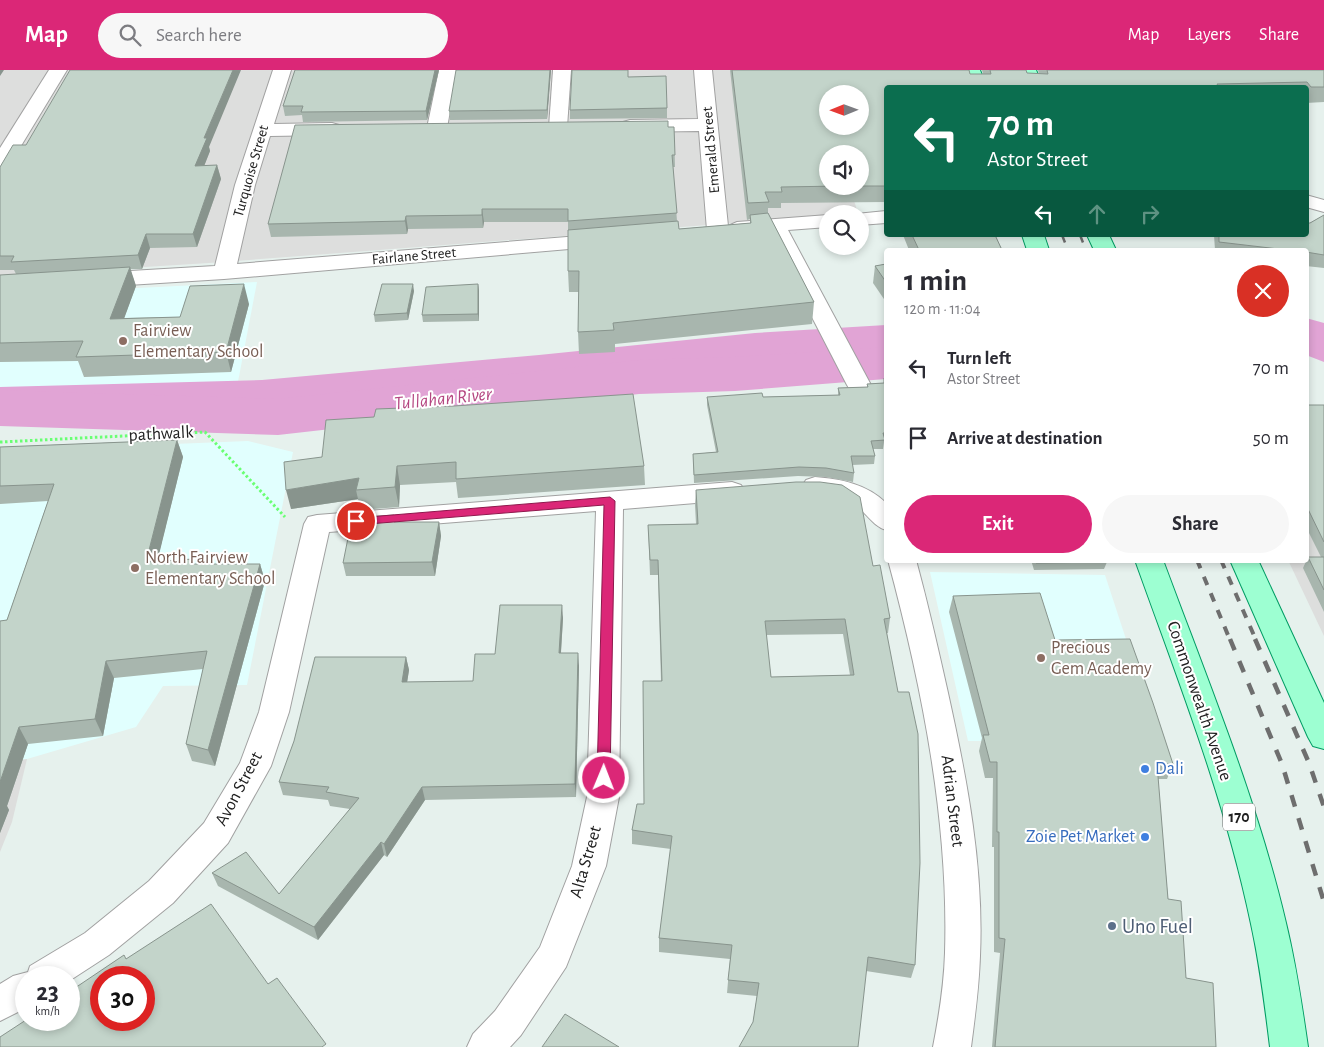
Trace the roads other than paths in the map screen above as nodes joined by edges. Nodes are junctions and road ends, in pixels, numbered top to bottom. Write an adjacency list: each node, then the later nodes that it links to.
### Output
1 (58, 70): 16 (street)
2 (282, 70): 15 (street, Turquoise Street)
3 (448, 70): 13 (street)
4 (562, 70): 12 (street)
5 (703, 70): 10 (street, Emerald Street)
6 (971, 70): 8 (main road)
7 (1027, 70): 9 (main road)
8 (977, 85)
9 (1034, 85)
10 (709, 125): 11 (street); 22 (street, Emerald Street)
11 (615, 126)
12 (558, 127)
13 (418, 128)
14 (350, 129): 15 (street)
15 (262, 130): 24 (street, Turquoise Street)
16 (0, 164)
17 (1309, 202): 18 (street)
18 (1324, 206)
19 (884, 217): 20 (street)
20 (869, 218)
21 (819, 222): 22 (street)
22 (775, 226): 26 (street)
23 (625, 238): 24 (street, Fairlane Street)
24 (224, 272): 25 (street, Fairlane Street)
25 (78, 281)
26 (855, 377)
27 (795, 486): 30 (street)
28 (756, 489): 29 (street)
29 (610, 501): 35 (street, Avon Street); 38 (street, Alta Street)
30 (884, 518)
31 (903, 563): 39 (street, Adrian Street)
32 (1150, 563): 40 (main road, Commonwealth Avenue / 170)
33 (1245, 563): 34 (main road)
34 (1324, 737)
35 (62, 966)
36 (15, 995): 37 (street)
37 (0, 1004)
38 (486, 1047)
39 (952, 1047)
40 (1290, 1047)

